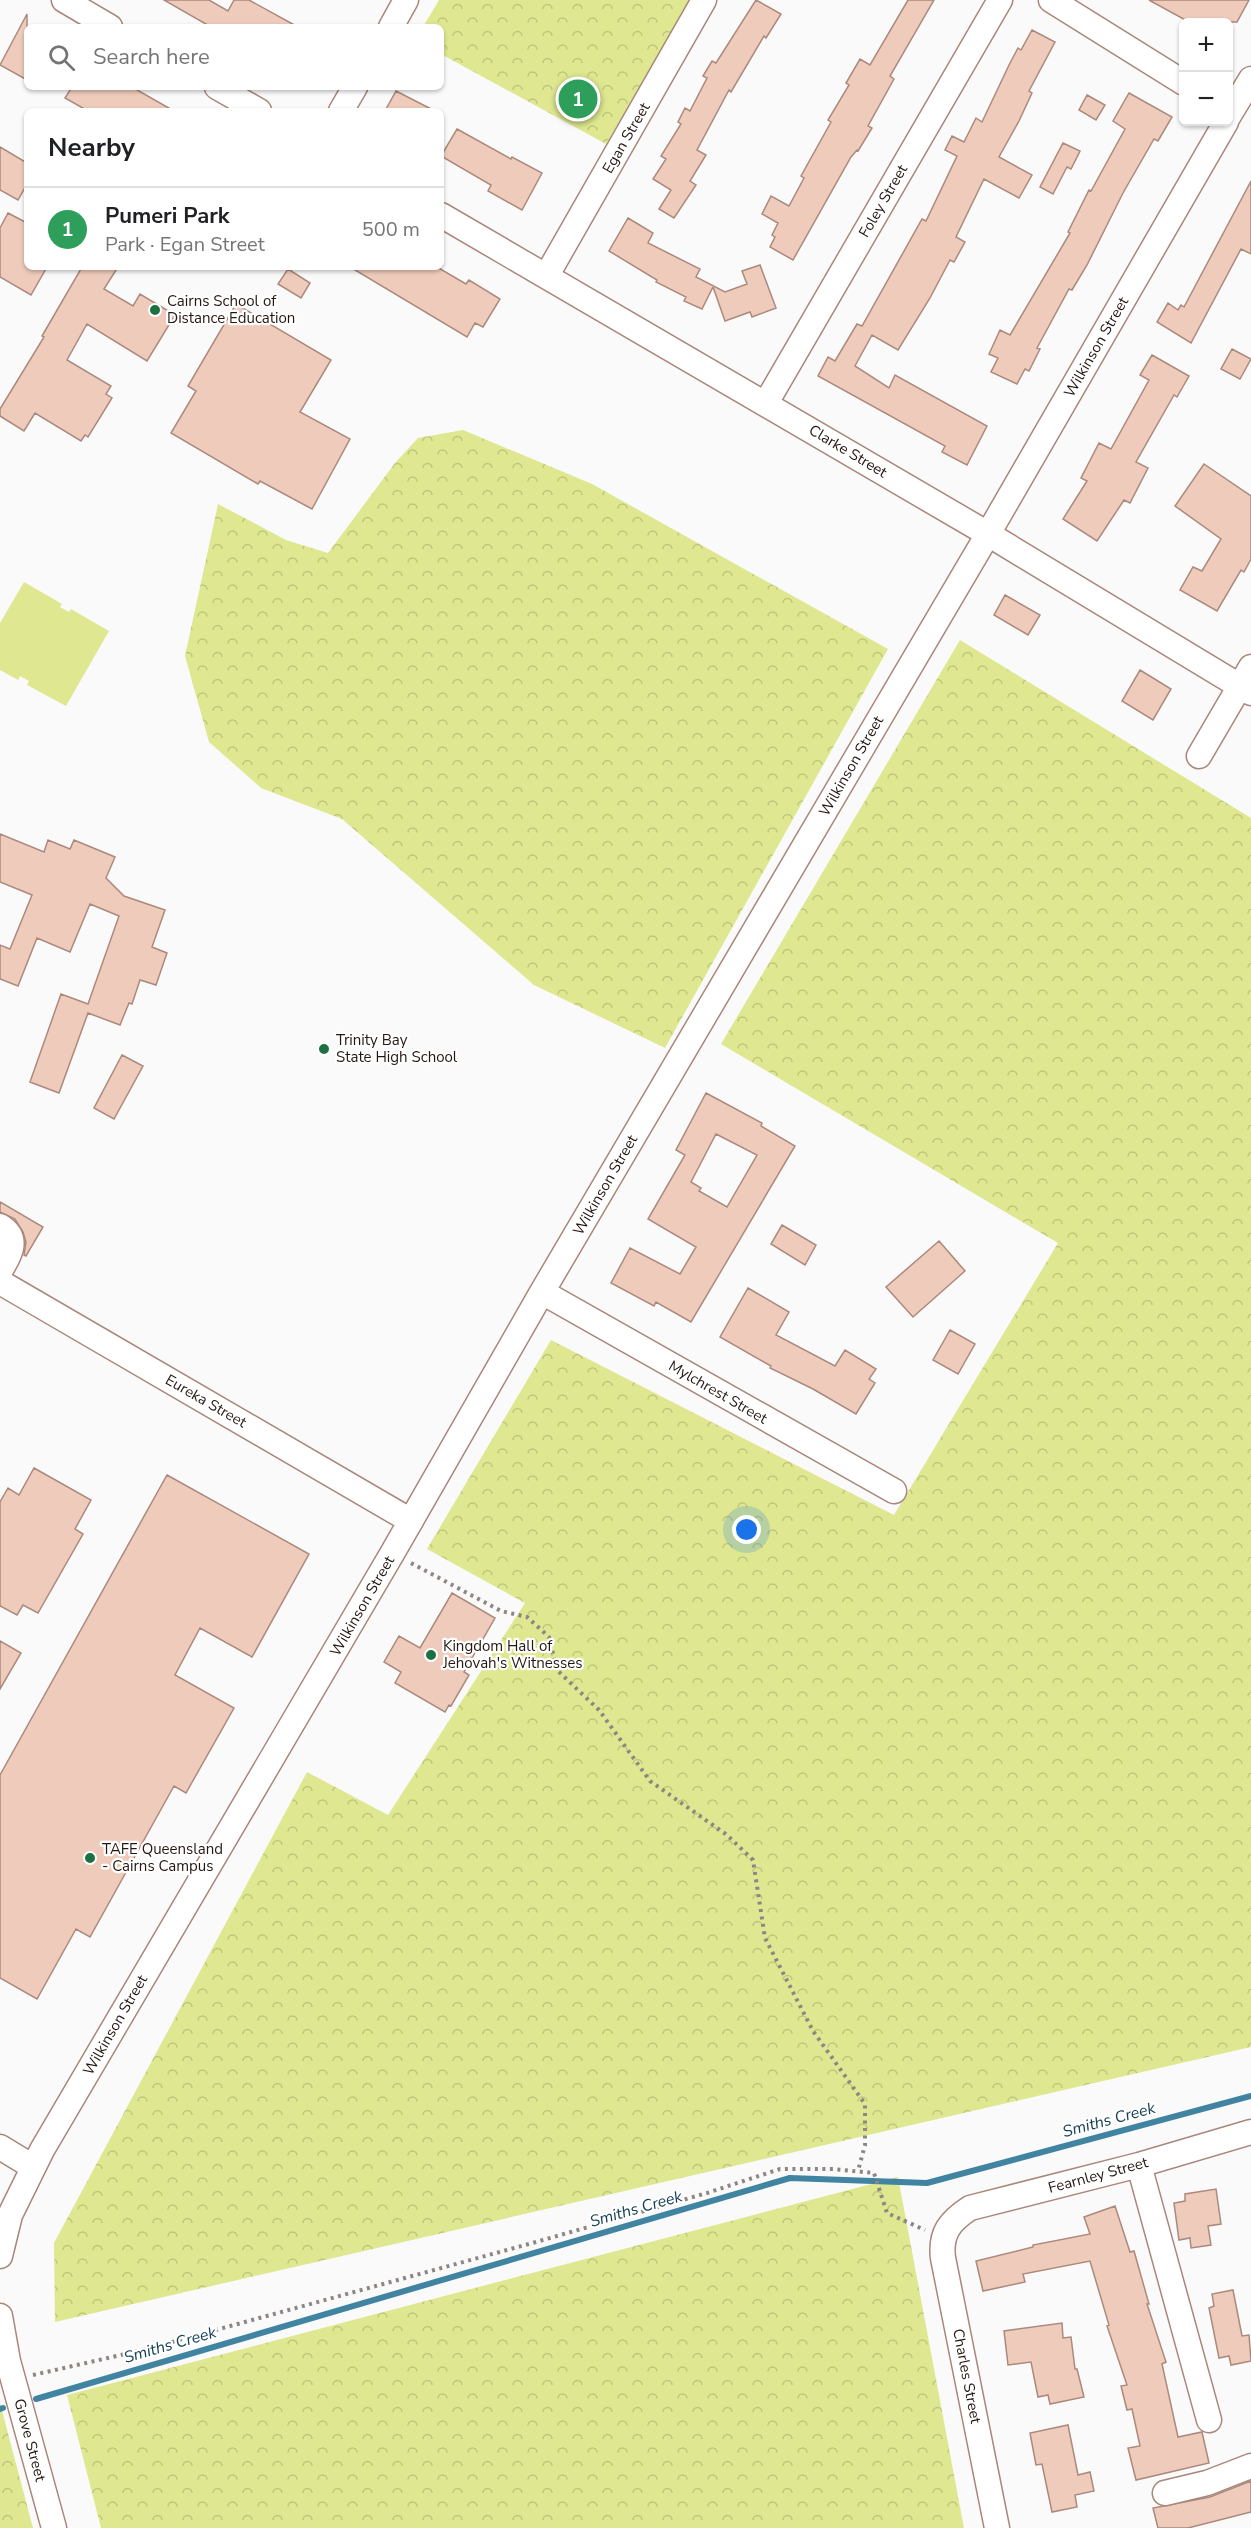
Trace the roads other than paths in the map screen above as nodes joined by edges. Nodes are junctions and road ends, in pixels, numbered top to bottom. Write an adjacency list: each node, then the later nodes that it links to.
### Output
1 (64, 0): 6 (street)
2 (406, 0): 7 (street)
3 (704, 0): 17 (street, Egan Street)
4 (1000, 0): 18 (street, Foley Street)
5 (1051, 0): 9 (street)
6 (102, 15)
7 (393, 24)
8 (1251, 79): 14 (street, Wilkinson Street)
9 (1179, 80)
10 (222, 90): 12 (street)
11 (353, 90): 13 (street)
12 (254, 108)
13 (343, 108)
14 (1233, 109)
15 (1223, 126): 19 (street, Wilkinson Street)
16 (444, 216): 17 (street, Clarke Street)
17 (547, 275): 18 (street, Clarke Street)
18 (766, 403): 19 (street, Clarke Street)
19 (988, 534): 20 (street, Clarke Street); 25 (street, Wilkinson Street)
20 (1247, 682): 21 (street)
21 (1199, 756)
22 (0, 1226): 23 (street)
23 (0, 1271)
24 (0, 1282): 27 (street, Eureka Street)
25 (542, 1292): 26 (street, Mylchrest Street); 27 (street, Wilkinson Street)
26 (894, 1491)
27 (411, 1521): 31 (street, Wilkinson Street)
28 (1251, 2132): 30 (street, Fearnley Street)
29 (0, 2148): 31 (street)
30 (1138, 2165): 32 (street, Fearnley Street); 36 (street)
31 (33, 2167): 33 (street, Wilkinson Street)
32 (946, 2231): 40 (street, Charles Street)
33 (0, 2256)
34 (0, 2316): 35 (street, Grove Street)
35 (8, 2371): 39 (street, Grove Street)
36 (1209, 2420)
37 (1251, 2466): 38 (street)
38 (1165, 2493)
39 (54, 2528)
40 (997, 2528)

